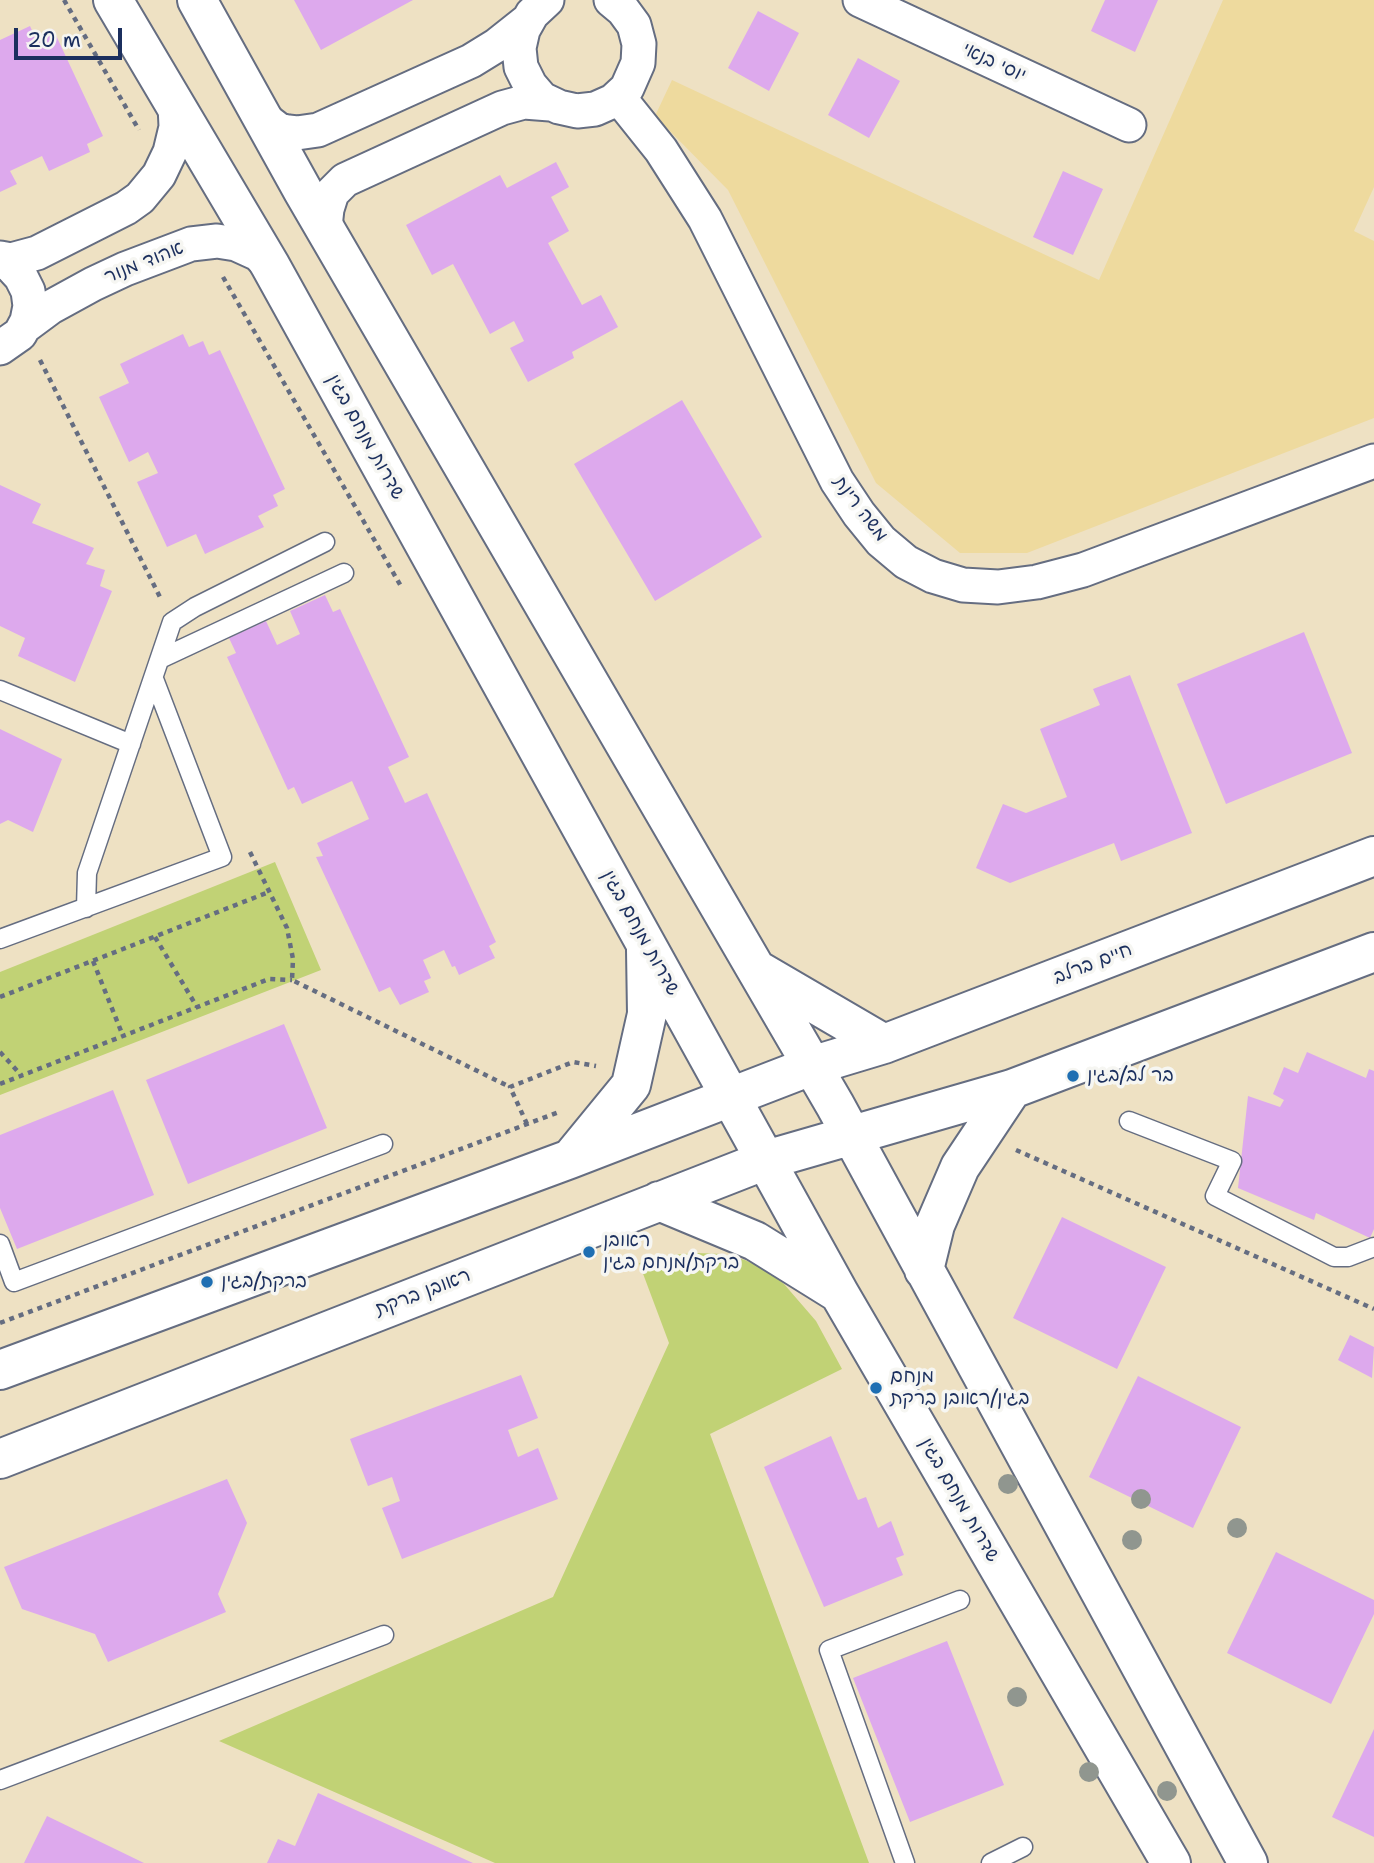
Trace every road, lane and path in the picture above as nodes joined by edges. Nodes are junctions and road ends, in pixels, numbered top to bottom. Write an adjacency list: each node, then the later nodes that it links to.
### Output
1 (64, 0): 13 (path)
2 (113, 0): 10 (street, שדרות מנחם בגין)
3 (197, 0): 11 (street)
4 (611, 0): 7 (street)
5 (860, 0): 12 (street, יוסי בנאי)
6 (536, 11): 9 (street); 11 (street)
7 (640, 13): 8 (street)
8 (620, 95): 9 (street); 19 (street, משה רינת)
9 (551, 104): 14 (street)
10 (175, 105): 13 (street); 17 (street, שדרות מנחם בגין)
11 (262, 117): 14 (street)
12 (1129, 125)
13 (162, 169): 16 (street)
14 (330, 237): 37 (street)
15 (203, 242): 17 (street, אהוד מנור); 18 (street, אהוד מנור); 22 (path)
16 (0, 259): 18 (street)
17 (270, 265): 34 (street, שדרות מנחם בגין)
18 (8, 343): 23 (path)
19 (1374, 461)
20 (325, 542): 23 (lane)
21 (344, 573): 24 (lane)
22 (404, 592)
23 (172, 622): 24 (lane)
24 (160, 659): 25 (lane)
25 (153, 679): 27 (lane); 31 (lane)
26 (0, 690): 27 (lane)
27 (131, 744): 31 (lane)
28 (246, 843): 30 (path)
29 (1374, 856): 42 (street, חיים ברלב)
30 (269, 892): 32 (path); 38 (path)
31 (86, 908): 33 (lane)
32 (155, 937): 36 (path); 40 (path)
33 (0, 939)
34 (646, 944): 45 (street); 50 (street, שדרות מנחם בגין)
35 (1374, 952): 49 (street)
36 (93, 961): 39 (path); 41 (path)
37 (756, 970): 42 (street); 44 (street)
38 (292, 980): 40 (path); 48 (path)
39 (0, 997)
40 (197, 1007): 41 (path)
41 (123, 1036): 46 (path)
42 (884, 1044): 44 (street, חיים ברלב)
43 (0, 1052): 46 (path)
44 (811, 1066): 50 (street); 54 (street)
45 (634, 1074): 48 (path); 57 (street)
46 (22, 1076): 47 (path)
47 (0, 1084)
48 (510, 1087): 53 (path)
49 (1012, 1089): 54 (street); 55 (street)
50 (730, 1098): 57 (street); 58 (street, שדרות מנחם בגין)
51 (566, 1109): 53 (path)
52 (1129, 1121): 61 (lane)
53 (527, 1124): 65 (path)
54 (849, 1135): 58 (street, ראובן ברקת); 62 (street)
55 (982, 1135): 62 (street); 64 (path)
56 (383, 1144): 60 (lane)
57 (570, 1159): 66 (street)
58 (766, 1160): 59 (street, ראובן ברקת); 63 (street, שדרות מנחם בגין)
59 (659, 1200): 63 (street); 67 (street, ראובן ברקת)
60 (0, 1244)
61 (1374, 1247)
62 (924, 1270): 75 (street)
63 (839, 1293): 74 (street, שדרות מנחם בגין)
64 (1374, 1309)
65 (0, 1323)
66 (0, 1370)
67 (0, 1459)
68 (960, 1600): 72 (lane)
69 (384, 1635): 70 (lane)
70 (0, 1780)
71 (1023, 1847): 73 (lane)
72 (905, 1863)
73 (991, 1863)
74 (1171, 1863)
75 (1248, 1863)

